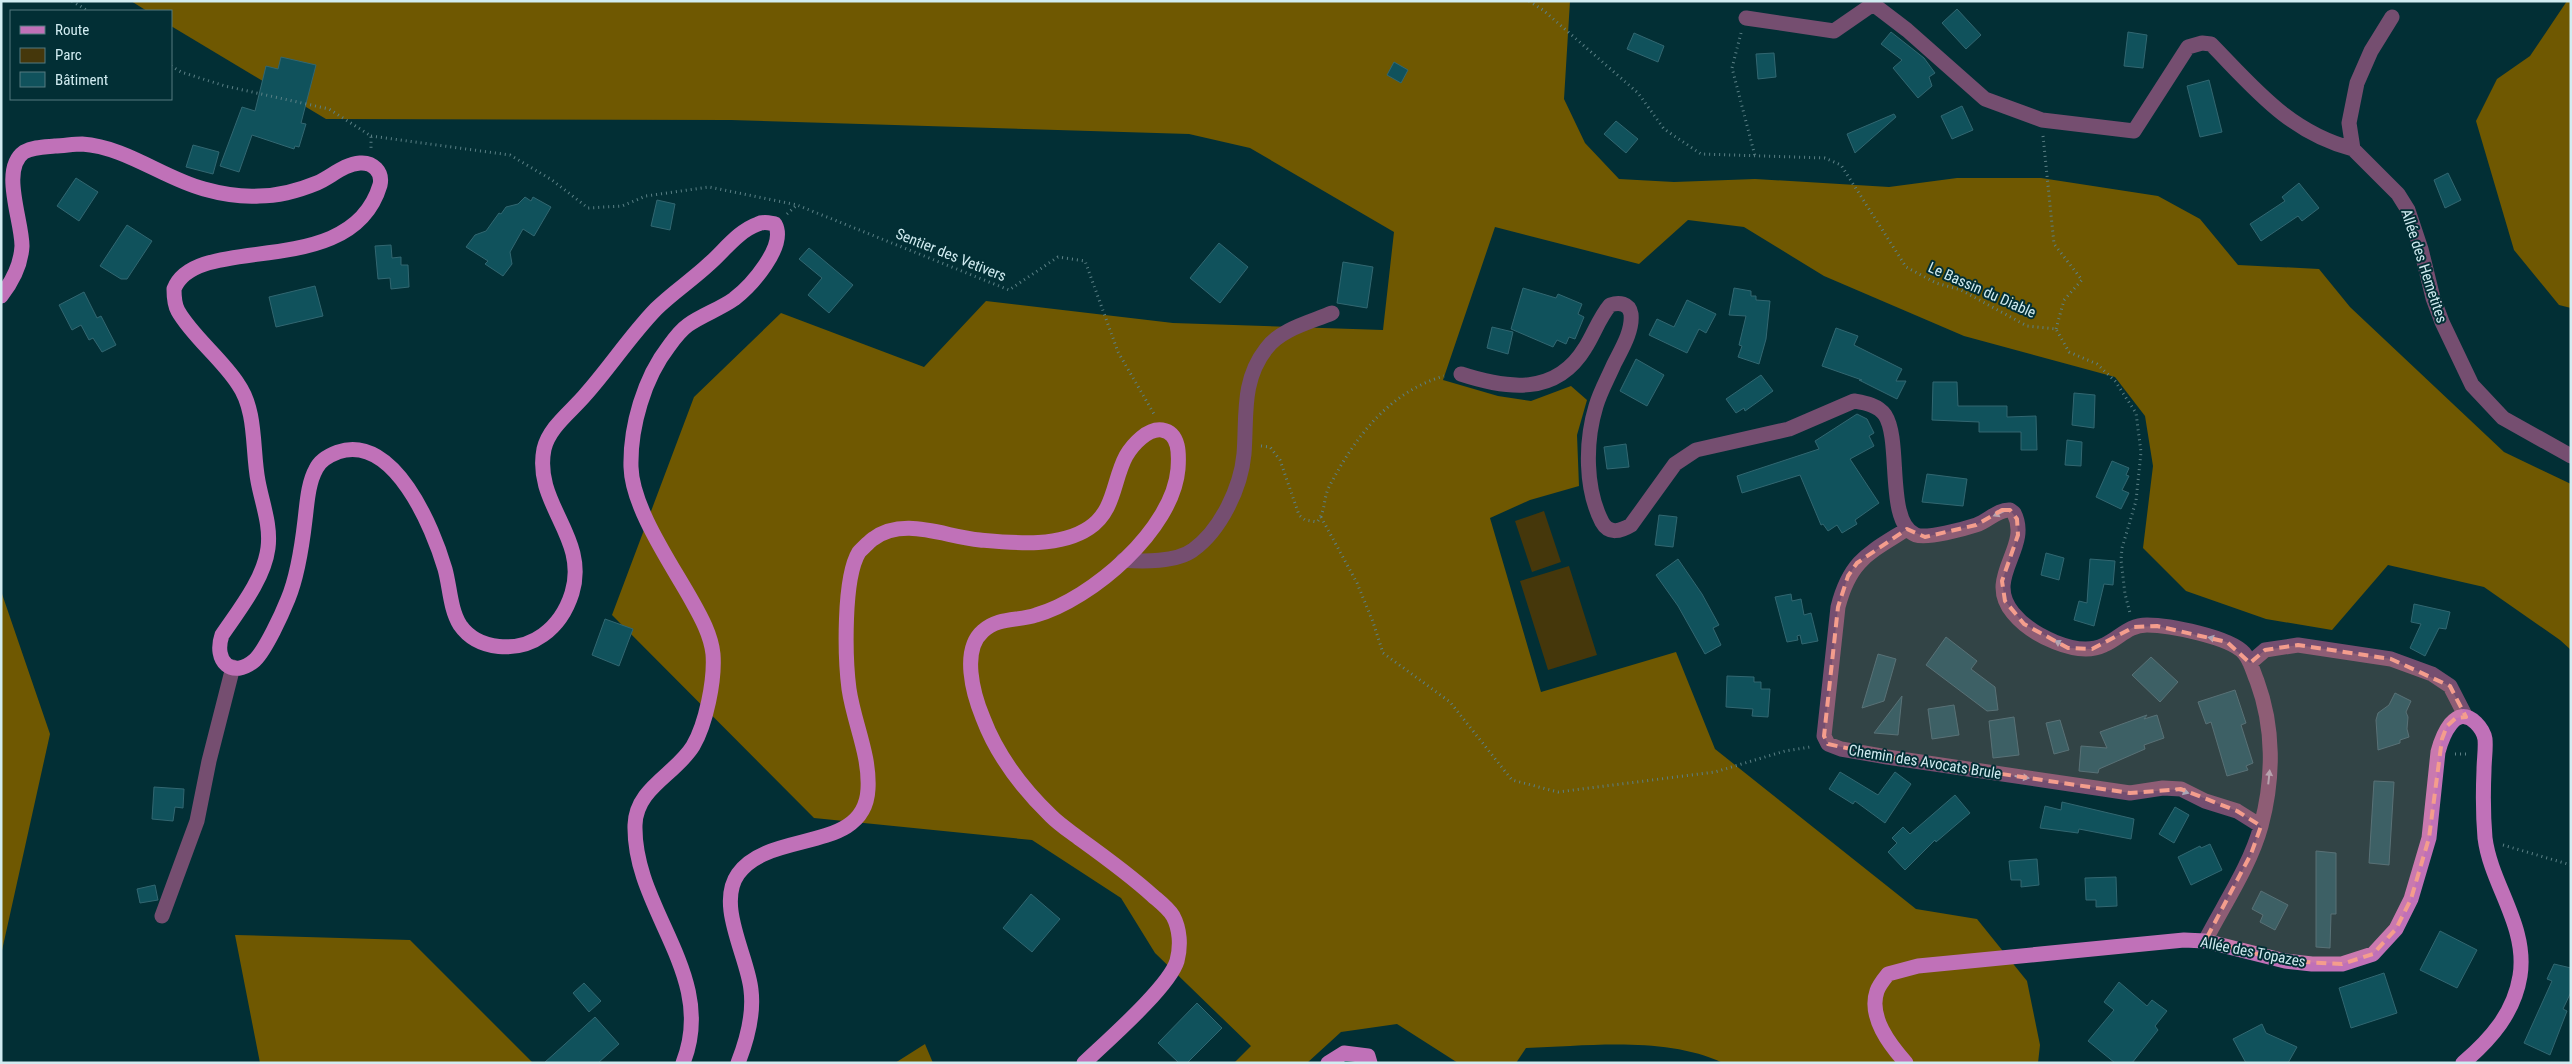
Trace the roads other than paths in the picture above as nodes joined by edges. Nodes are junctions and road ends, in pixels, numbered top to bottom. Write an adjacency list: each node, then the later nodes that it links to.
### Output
1 (2392, 16): 3 (street)
2 (1746, 18): 3 (street)
3 (2353, 149): 7 (street, Allée des Hemetites)
4 (1, 296): 11 (main road)
5 (1332, 313): 9 (street)
6 (1462, 374): 8 (street)
7 (2571, 456)
8 (1907, 529): 10 (street, one-way to 8); 13 (street, Chemin des Avocats Brule, one-way to 13)
9 (1123, 560): 17 (main road); 18 (main road)
10 (2250, 663): 12 (street); 13 (street, one-way to 10)
11 (233, 667): 14 (street); 16 (main road)
12 (2466, 717): 15 (main road, Allée des Topazes); 22 (main road)
13 (2261, 826): 15 (street)
14 (162, 916)
15 (2205, 941): 21 (main road, Allée des Topazes)
16 (682, 1063)
17 (738, 1063)
18 (1084, 1063)
19 (1328, 1063): 20 (main road)
20 (1370, 1063)
21 (1906, 1063)
22 (2463, 1063)

